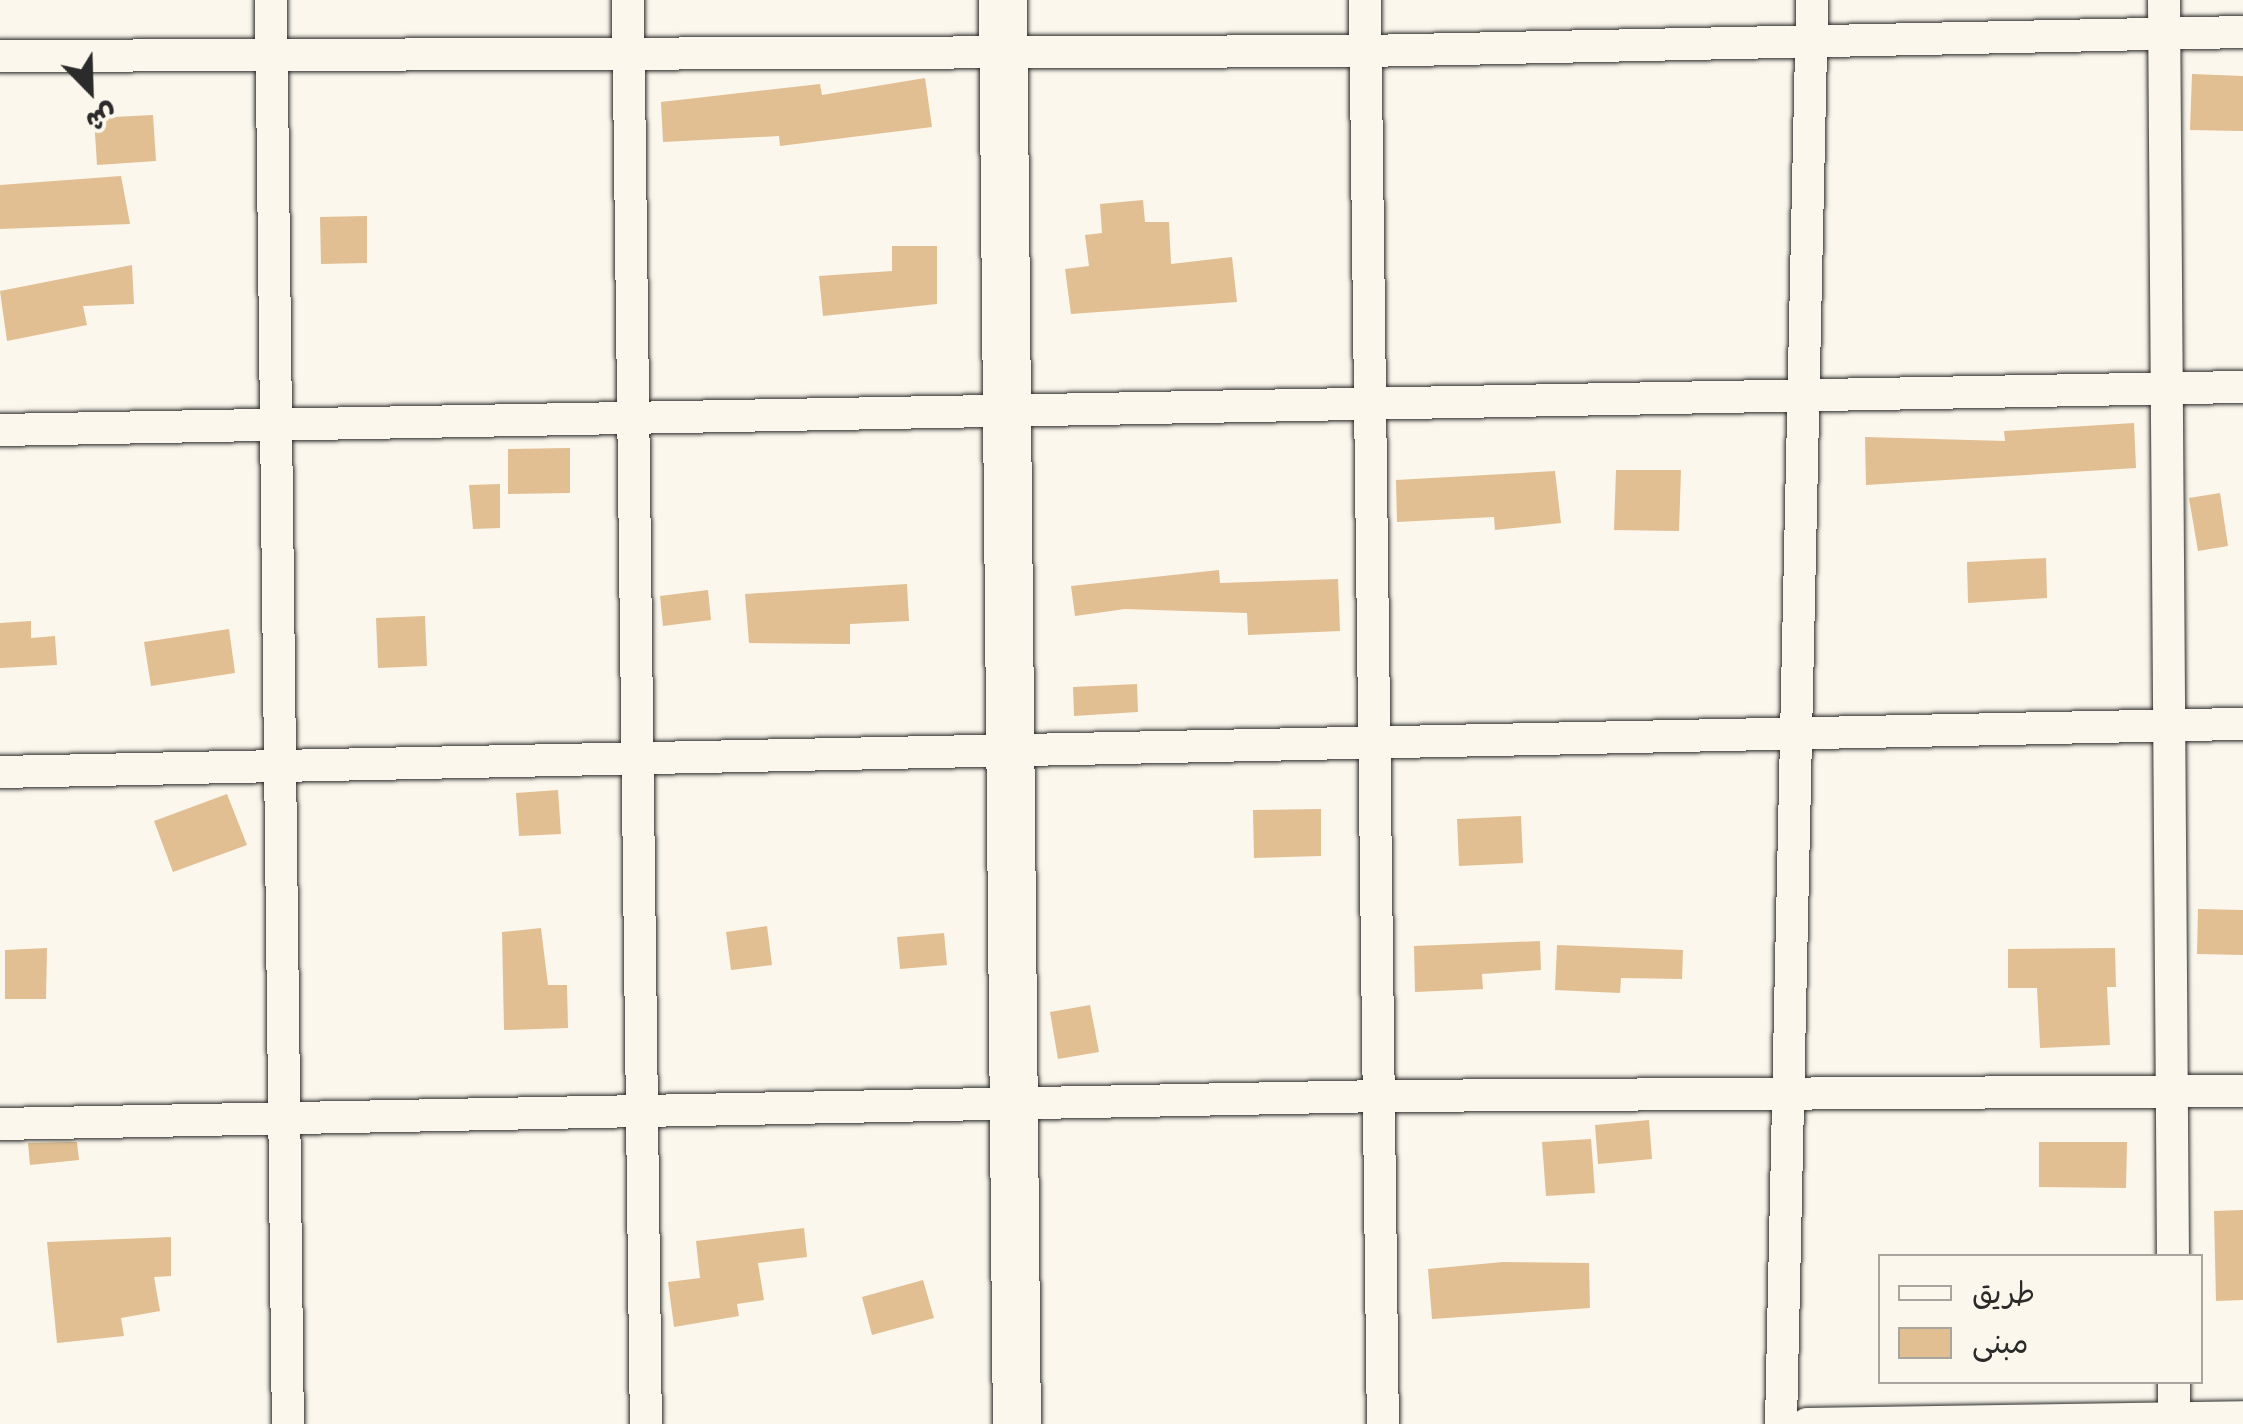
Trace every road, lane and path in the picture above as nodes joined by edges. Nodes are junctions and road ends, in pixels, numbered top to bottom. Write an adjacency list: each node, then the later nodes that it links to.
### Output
1 (271, 0): 13 (street)
2 (628, 0): 11 (street)
3 (1003, 0): 10 (main road)
4 (1365, 0): 12 (street)
5 (1812, 0): 9 (street)
6 (2164, 0): 8 (street)
7 (2243, 32): 8 (street)
8 (2164, 34): 9 (street); 15 (street)
9 (1811, 42): 12 (street); 17 (street)
10 (1003, 47): 11 (street); 12 (street); 19 (main road)
11 (628, 51): 13 (street); 20 (street)
12 (1366, 52): 18 (street)
13 (271, 54): 14 (street); 21 (street)
14 (0, 56)
15 (2167, 387): 16 (street); 17 (street); 23 (street)
16 (2243, 387)
17 (1804, 396): 18 (street); 25 (street)
18 (1370, 405): 19 (street); 26 (street)
19 (1006, 411): 20 (street); 27 (main road)
20 (634, 420): 21 (street); 28 (street)
21 (274, 426): 22 (street); 29 (street)
22 (0, 430)
23 (2169, 724): 24 (street); 25 (street); 31 (street)
24 (2243, 724)
25 (1796, 732): 26 (street); 32 (street)
26 (1375, 740): 27 (street); 34 (street)
27 (1006, 749): 28 (street); 35 (main road)
28 (640, 760): 29 (street); 36 (street)
29 (278, 767): 30 (street); 37 (street)
30 (0, 772)
31 (2172, 1088): 32 (street); 33 (street); 39 (street)
32 (1788, 1092): 34 (street); 47 (street)
33 (2243, 1092)
34 (1379, 1096): 35 (street); 46 (street)
35 (1012, 1102): 36 (street); 45 (main road)
36 (644, 1114): 37 (street); 44 (street)
37 (282, 1120): 38 (street); 43 (street)
38 (0, 1124)
39 (2173, 1254)
40 (2174, 1384): 42 (street)
41 (2243, 1417): 42 (street)
42 (2174, 1421): 48 (street)
43 (288, 1424)
44 (646, 1424)
45 (1017, 1424)
46 (1384, 1424)
47 (1781, 1424)
48 (1806, 1424)

